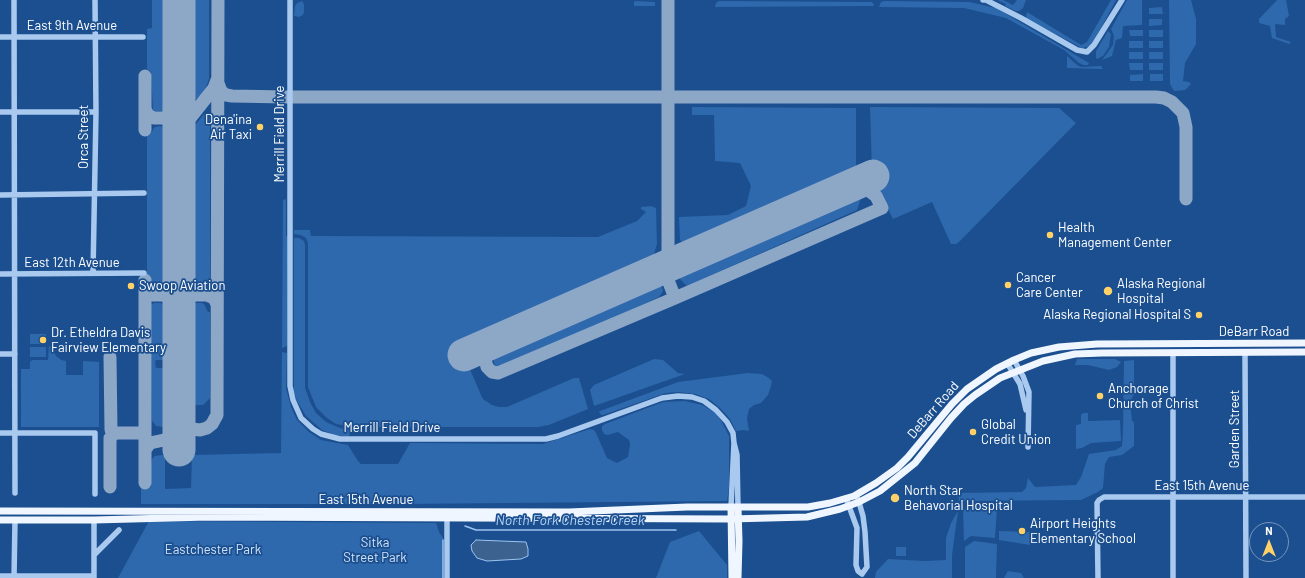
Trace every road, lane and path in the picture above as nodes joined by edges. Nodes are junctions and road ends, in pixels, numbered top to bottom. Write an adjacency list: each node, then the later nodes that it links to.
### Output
1 (14, 0): 7 (street)
2 (95, 0): 8 (street, Orca Street)
3 (290, 0): 40 (street, Merrill Field Drive)
4 (983, 0): 5 (street)
5 (1122, 0)
6 (0, 37): 7 (street, East 9th Avenue)
7 (14, 37): 8 (street, East 9th Avenue); 11 (street)
8 (95, 37): 9 (street, East 9th Avenue); 12 (street, Orca Street)
9 (143, 37)
10 (0, 112): 11 (street)
11 (14, 112): 12 (street); 16 (street)
12 (96, 112): 14 (street, Orca Street)
13 (144, 193): 14 (street)
14 (95, 194): 16 (street); 17 (street, Orca Street)
15 (0, 196): 16 (street)
16 (14, 196): 20 (street)
17 (93, 273): 18 (street, East 12th Avenue); 20 (street, East 12th Avenue)
18 (144, 273)
19 (0, 274): 20 (street, East 12th Avenue)
20 (15, 274): 26 (street)
21 (1305, 343): 27 (main road, DeBarr Road)
22 (1305, 352): 24 (main road, DeBarr Road)
23 (1173, 353): 24 (main road, DeBarr Road); 29 (main road, DeBarr Road); 38 (street)
24 (1246, 353): 35 (street, Garden Street)
25 (0, 354): 26 (street)
26 (15, 354): 31 (street)
27 (1014, 360): 28 (main road, DeBarr Road); 29 (street)
28 (1007, 363): 29 (street); 37 (main road, DeBarr Road)
29 (1017, 371): 32 (street); 37 (main road, DeBarr Road)
30 (0, 433): 31 (street)
31 (15, 433): 33 (street); 34 (street)
32 (1028, 447)
33 (15, 493)
34 (95, 494)
35 (1246, 497): 36 (street, East 15th Avenue); 38 (street, East 15th Avenue); 58 (street, Garden Street)
36 (1305, 497)
37 (857, 498): 39 (main road, DeBarr Road); 39 (street)
38 (1174, 498): 56 (street, East 15th Avenue); 57 (street)
39 (848, 502): 40 (main road, DeBarr Road); 44 (main road, DeBarr Road)
40 (734, 507): 42 (main road, East 15th Avenue); 43 (main road); 44 (main road)
41 (0, 511): 42 (main road, East 15th Avenue)
42 (447, 515): 43 (main road, East 15th Avenue); 47 (main road, East 15th Avenue); 53 (street)
43 (731, 519): 44 (main road, DeBarr Road); 54 (main road)
44 (739, 519): 55 (main road)
45 (0, 520): 46 (main road, East 15th Avenue)
46 (15, 520): 47 (main road, East 15th Avenue); 51 (street)
47 (94, 520): 49 (street)
48 (119, 530): 49 (street)
49 (94, 555): 52 (street)
50 (0, 576): 51 (street)
51 (14, 577): 52 (street)
52 (94, 577)
53 (447, 578)
54 (732, 578)
55 (738, 578)
56 (1098, 578)
57 (1173, 578)
58 (1246, 578)

